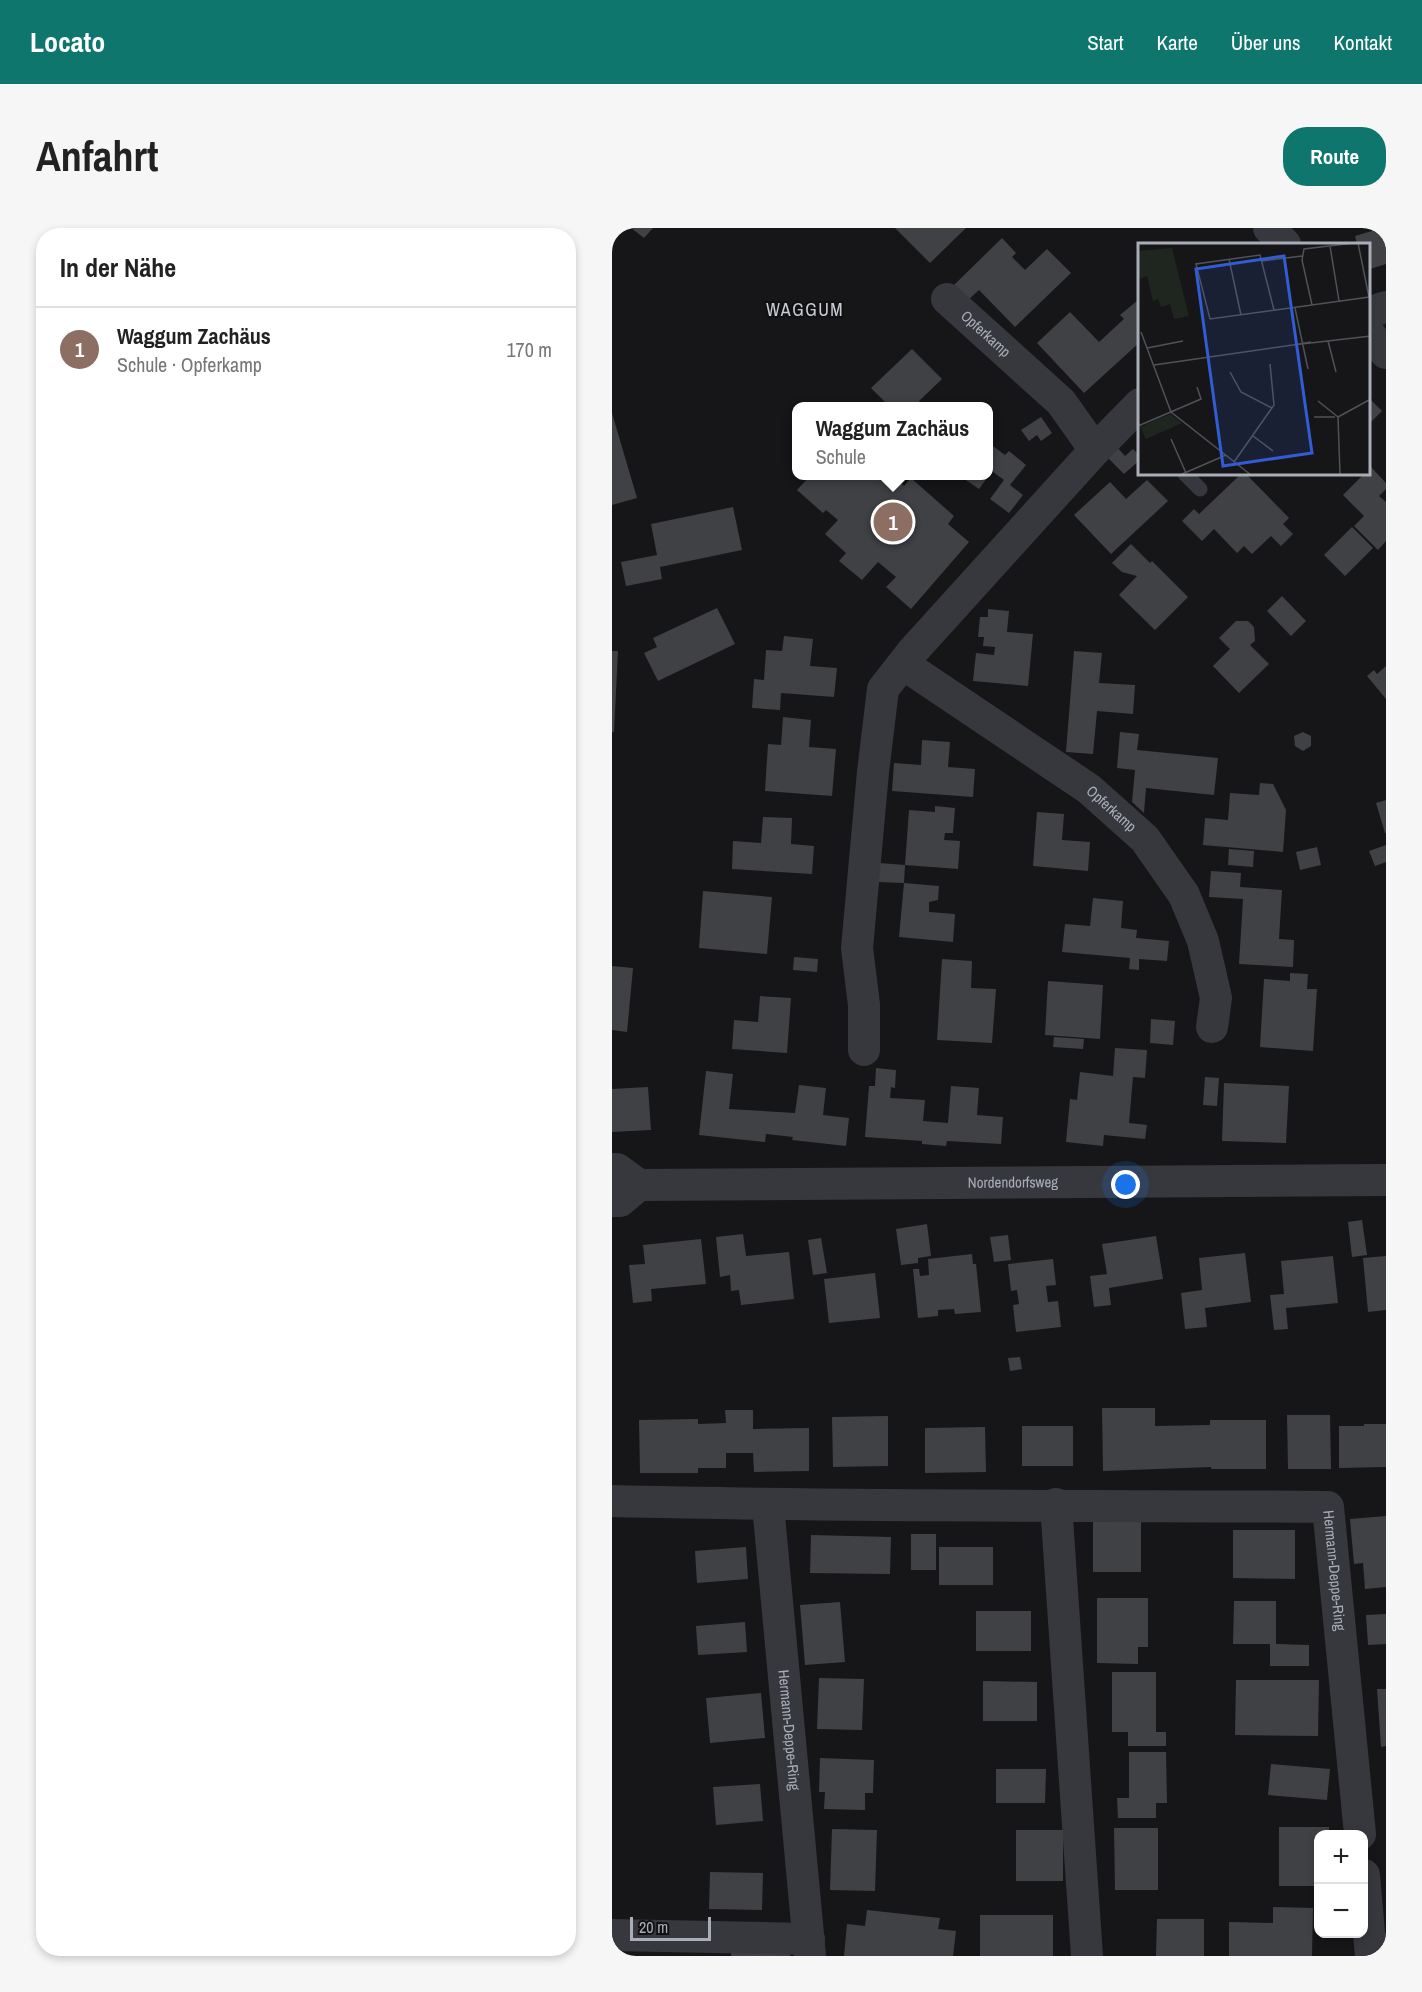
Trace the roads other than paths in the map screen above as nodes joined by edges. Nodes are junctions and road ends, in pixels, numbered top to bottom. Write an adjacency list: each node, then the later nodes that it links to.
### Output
1 (1269, 228): 2 (street)
2 (1284, 243)
3 (946, 299): 9 (street, Opferkamp)
4 (1386, 307): 5 (street)
5 (1371, 312)
6 (1371, 336): 7 (street)
7 (1386, 353)
8 (1136, 415): 9 (street)
9 (1095, 450): 12 (street)
10 (1187, 476): 11 (lane)
11 (1200, 489)
12 (903, 664): 13 (street, Opferkamp); 14 (street)
13 (1212, 1027)
14 (864, 1050)
15 (612, 1169): 17 (street)
16 (1386, 1180): 17 (street, Nordendorfsweg)
17 (639, 1185): 18 (street)
18 (612, 1202)
19 (612, 1501): 21 (street, Hermann-Deppe-Ring)
20 (1056, 1504): 21 (street, Hermann-Deppe-Ring); 22 (street, Hermann-Deppe-Ring); 26 (street)
21 (768, 1505): 25 (street, Hermann-Deppe-Ring)
22 (1360, 1830)
23 (1365, 1884): 27 (street)
24 (612, 1935): 25 (street)
25 (810, 1948)
26 (1087, 1956)
27 (1371, 1956)

